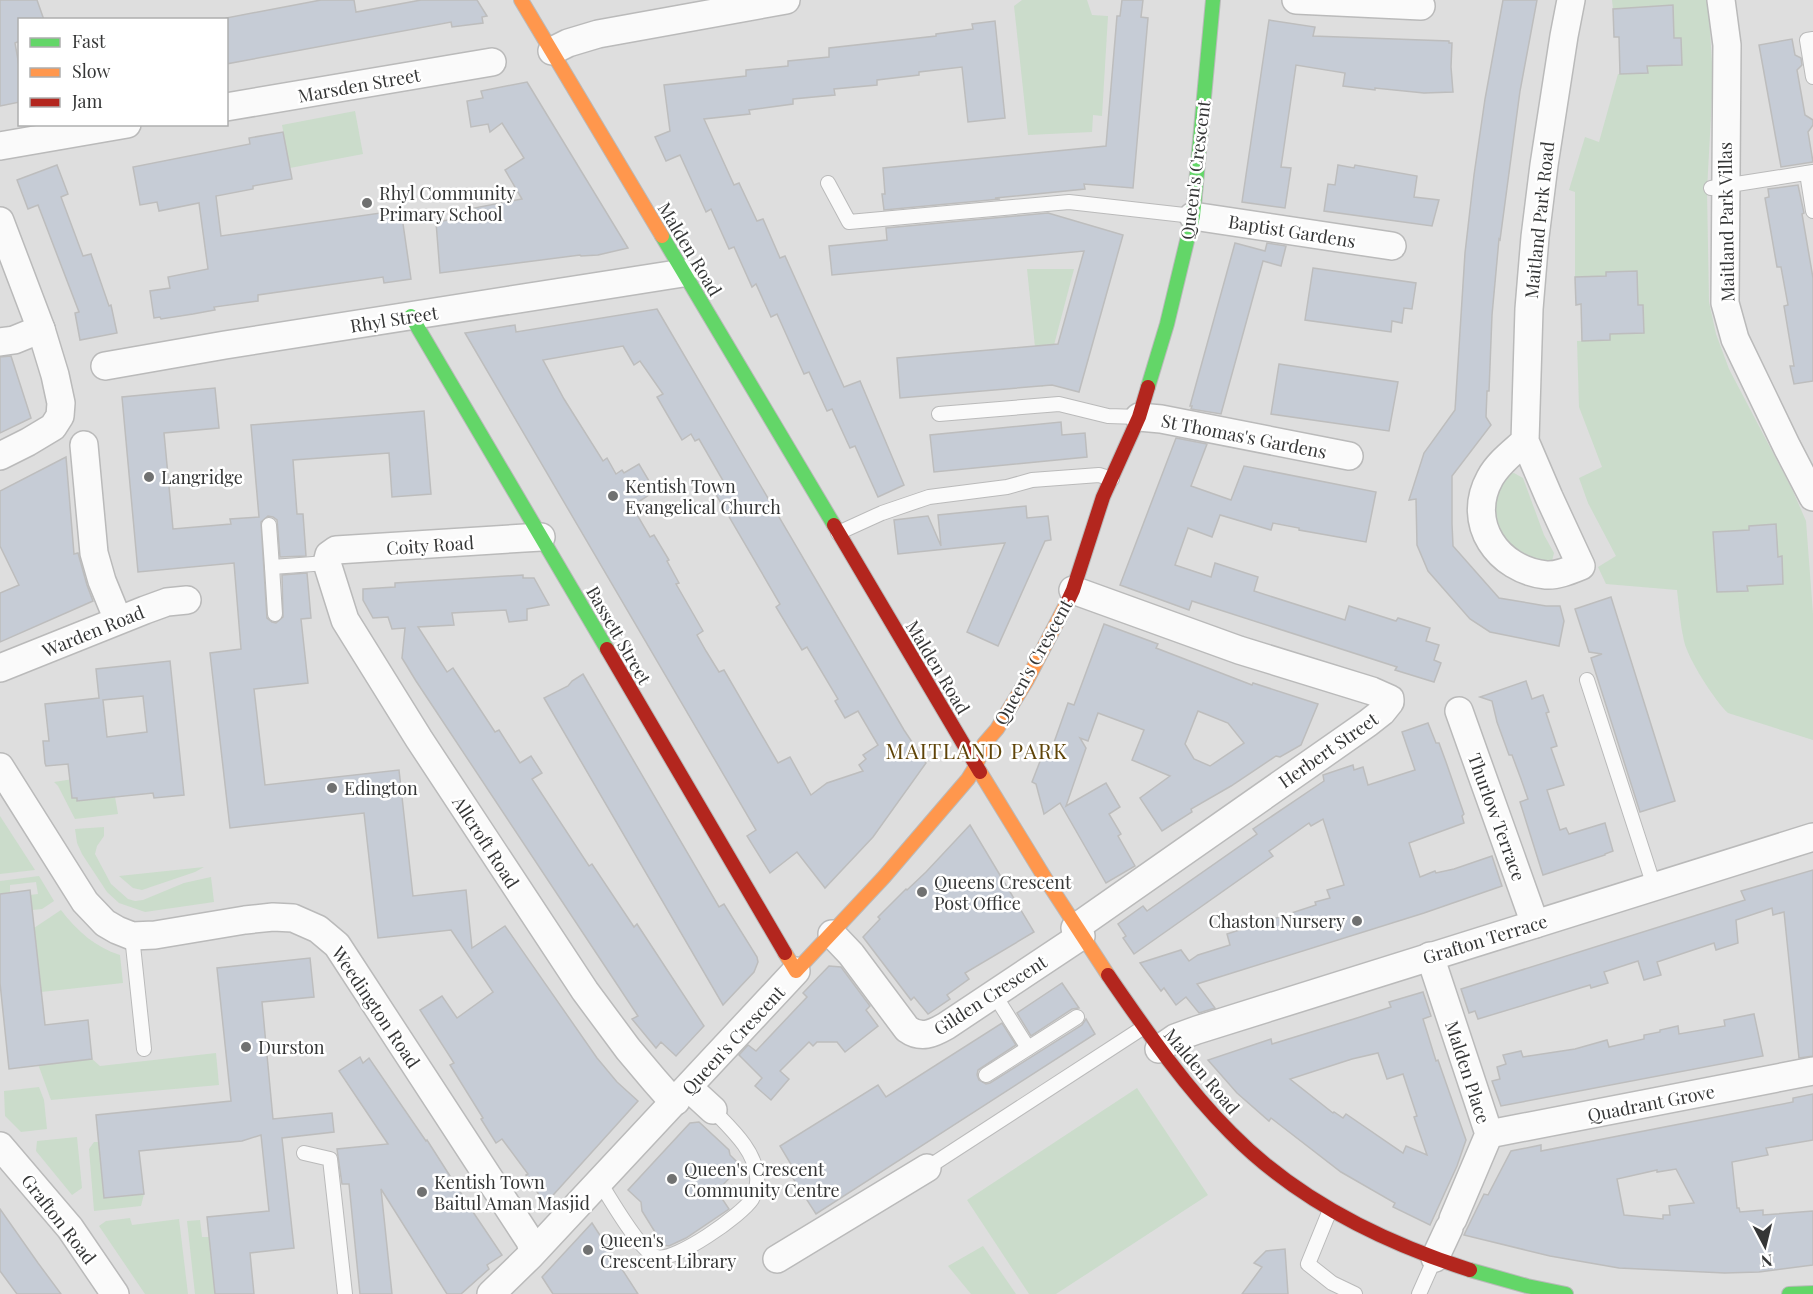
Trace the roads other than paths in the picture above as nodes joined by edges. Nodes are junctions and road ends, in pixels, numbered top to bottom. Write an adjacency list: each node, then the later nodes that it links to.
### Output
1 (521, 0): 9 (street, Malden Road)
2 (786, 0): 9 (street)
3 (1213, 0): 19 (street, Queen's Crescent)
4 (1296, 0): 7 (street)
5 (1571, 0): 29 (street, Maitland Park Road)
6 (1721, 0): 17 (street, Maitland Park Villas)
7 (1421, 6)
8 (1813, 39): 11 (lane)
9 (552, 51): 22 (street, Malden Road)
10 (492, 62): 12 (street, Marsden Street)
11 (1813, 76)
12 (228, 107)
13 (115, 126): 14 (street)
14 (0, 146)
15 (1810, 173): 17 (lane); 18 (lane)
16 (828, 183): 19 (lane)
17 (1718, 186): 34 (street, Maitland Park Villas)
18 (1813, 211)
19 (1192, 216): 21 (street, Baptist Gardens); 28 (street, Queen's Crescent)
20 (0, 221): 24 (street)
21 (1392, 246)
22 (683, 273): 23 (street, Rhyl Street); 36 (street, Malden Road)
23 (411, 316): 26 (street, Rhyl Street); 37 (street, Bassett Street)
24 (40, 329): 25 (street); 31 (street)
25 (7, 341)
26 (105, 366)
27 (939, 414): 28 (lane)
28 (1139, 417): 32 (street, St Thomas's Gardens); 33 (street, Queen's Crescent)
29 (1525, 441): 29 (street, Maitland Park Road)
30 (84, 445): 43 (street)
31 (0, 456)
32 (1349, 456)
33 (1112, 478): 36 (lane); 40 (street, Queen's Crescent)
34 (1813, 497)
35 (269, 525): 39 (lane)
36 (838, 533): 47 (street, Malden Road)
37 (541, 537): 38 (street, Coity Road); 56 (street, Bassett Street)
38 (327, 563): 39 (lane); 65 (street, Allcroft Road)
39 (272, 567): 42 (lane)
40 (1072, 590): 47 (street, Queen's Crescent); 52 (street, Herbert Street)
41 (187, 600): 43 (street, Warden Road)
42 (275, 614)
43 (118, 620): 44 (street, Warden Road)
44 (0, 668)
45 (1587, 680): 50 (lane)
46 (1459, 711): 51 (street, Thurlow Terrace)
47 (976, 766): 52 (street, Malden Road); 53 (street, Queen's Crescent)
48 (0, 768): 54 (street, Weedington Road)
49 (1813, 837): 50 (street, Grafton Terrace)
50 (1654, 886): 51 (street, Grafton Terrace)
51 (1534, 924): 55 (street, Grafton Terrace)
52 (1078, 932): 57 (street, Gilden Crescent); 59 (street, Malden Road)
53 (832, 934): 56 (street, Queen's Crescent); 57 (street, Gilden Crescent)
54 (132, 936): 61 (lane); 73 (street, Weedington Road)
55 (1430, 956): 62 (street, Grafton Terrace); 67 (street, Malden Place)
56 (796, 971): 65 (street, Queen's Crescent)
57 (994, 994): 60 (lane)
58 (1077, 1017): 60 (lane)
59 (1144, 1027): 62 (street, Malden Road); 70 (lane)
60 (1028, 1048): 64 (lane)
61 (144, 1049)
62 (1159, 1049): 72 (street, Malden Road)
63 (1813, 1071): 67 (street, Quadrant Grove)
64 (986, 1075)
65 (682, 1094): 66 (street); 71 (street, Queen's Crescent)
66 (713, 1110): 71 (lane)
67 (1488, 1134): 75 (street, Malden Place)
68 (0, 1146): 78 (street, Grafton Road)
69 (304, 1153): 79 (lane)
70 (927, 1168): 74 (street)
71 (599, 1181): 73 (street, Queen's Crescent)
72 (1330, 1210): 75 (street, Malden Road); 81 (lane)
73 (533, 1251): 80 (street, Queen's Crescent)
74 (777, 1258)
75 (1435, 1258): 76 (street, Malden Road); 82 (lane)
76 (1550, 1292)
77 (1813, 1293): 83 (street)
78 (115, 1294)
79 (345, 1294)
80 (490, 1294)
81 (1355, 1294)
82 (1419, 1294)
83 (1789, 1294)

